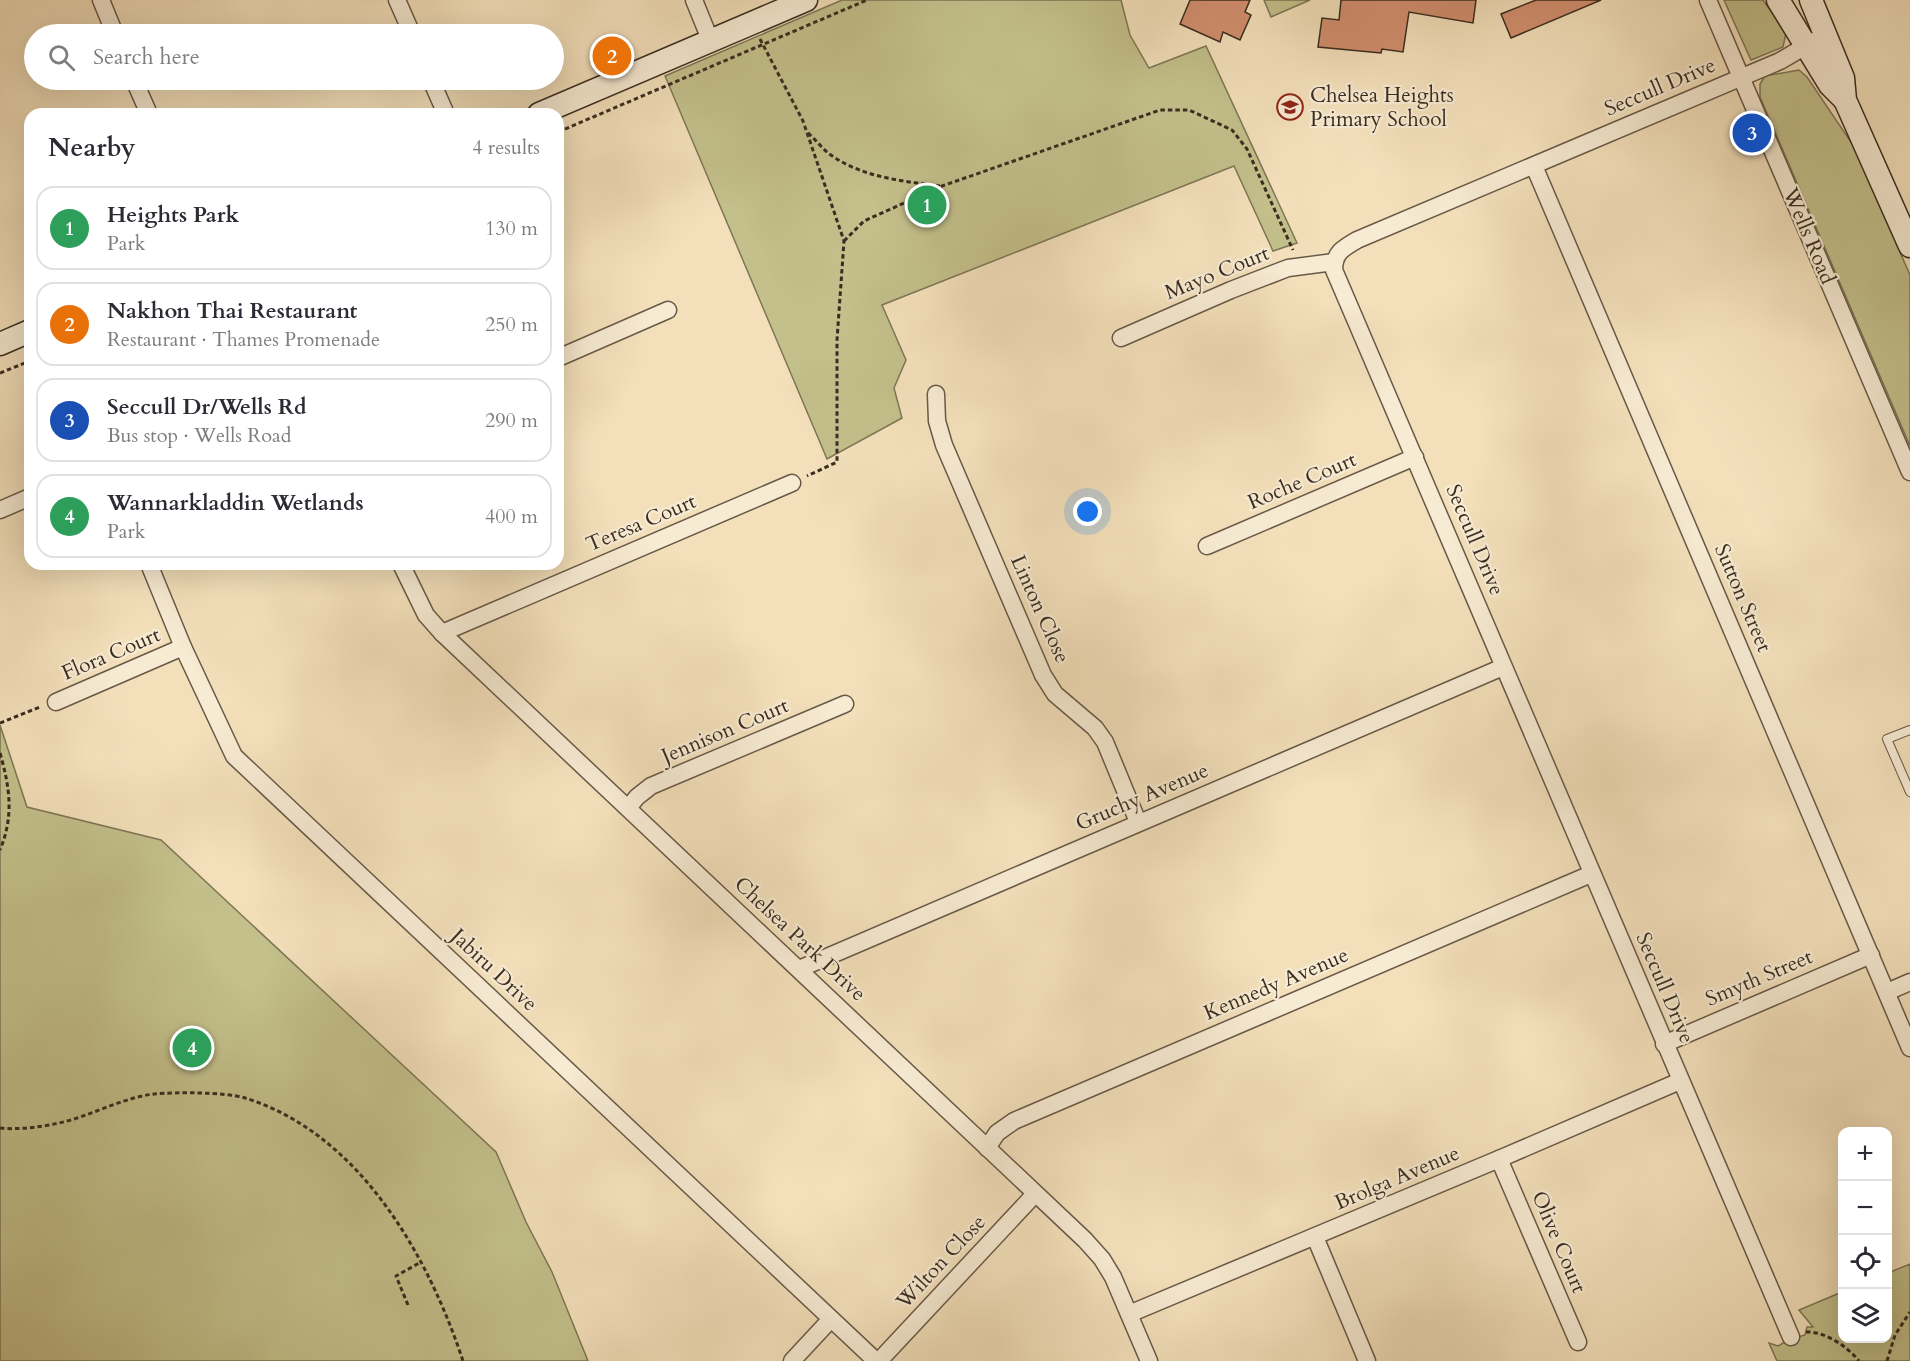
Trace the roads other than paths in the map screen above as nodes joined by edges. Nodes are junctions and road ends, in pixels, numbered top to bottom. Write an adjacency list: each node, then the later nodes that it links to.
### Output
1 (101, 0): 8 (street)
2 (397, 0): 9 (street)
3 (694, 0): 11 (street)
4 (806, 0): 11 (main road)
5 (1708, 0): 13 (street, Wells Road)
6 (1778, 0): 12 (main road)
7 (1811, 0): 10 (main road)
8 (111, 24)
9 (408, 24)
10 (1825, 34): 12 (street, Seccull Drive); 16 (main road)
11 (711, 42): 19 (main road)
12 (1806, 46): 13 (street, Seccull Drive); 16 (main road)
13 (1741, 77): 20 (street, Seccull Drive); 30 (street, Wells Road)
14 (139, 90): 17 (street)
15 (435, 90): 18 (street)
16 (1845, 100): 21 (main road)
17 (147, 108)
18 (443, 108)
19 (553, 108)
20 (1534, 166): 22 (street, Seccull Drive); 47 (street, Sutton Street)
21 (1910, 246)
22 (1334, 262): 25 (street, Mayo Court); 29 (street, Seccull Drive)
23 (668, 310): 27 (street)
24 (24, 334): 26 (main road)
25 (1121, 338)
26 (0, 344)
27 (564, 355)
28 (936, 394): 45 (street, Linton Close)
29 (1415, 457): 34 (street, Roche Court); 39 (street, Seccull Drive)
30 (1910, 472)
31 (792, 483): 37 (street, Teresa Court)
32 (24, 500): 33 (street)
33 (0, 510)
34 (1207, 546)
35 (151, 570): 38 (street, Jabiru Drive)
36 (404, 570): 37 (street, Chelsea Park Drive)
37 (442, 633): 44 (street, Chelsea Park Drive)
38 (183, 647): 40 (street, Flora Court); 59 (street, Jabiru Drive)
39 (1503, 667): 45 (street, Gruchy Avenue); 46 (street, Seccull Drive)
40 (56, 702)
41 (845, 704): 44 (street, Jennison Court)
42 (1910, 730): 43 (lane)
43 (1910, 792)
44 (628, 808): 48 (street, Chelsea Park Drive)
45 (1138, 822): 48 (street, Gruchy Avenue)
46 (1591, 874): 51 (street, Seccull Drive); 54 (street, Kennedy Avenue)
47 (1871, 955): 50 (street, Sutton Street); 51 (street, Smyth Street)
48 (799, 969): 54 (street, Chelsea Park Drive)
49 (1910, 982): 50 (street)
50 (1887, 992): 52 (street, Sutton Street)
51 (1664, 1044): 53 (street, Seccull Drive)
52 (1910, 1048)
53 (1680, 1081): 55 (street, Brolga Avenue); 60 (street, Seccull Drive)
54 (987, 1148): 56 (street, Chelsea Park Drive)
55 (1499, 1160): 57 (street, Brolga Avenue); 61 (street, Olive Court)
56 (1035, 1194): 58 (street, Chelsea Park Drive); 63 (street, Wilton Close)
57 (1315, 1237): 58 (street, Brolga Avenue); 65 (street)
58 (1129, 1314): 64 (street, Chelsea Park Drive)
59 (831, 1319): 62 (street); 63 (street, Jabiru Drive)
60 (1791, 1337)
61 (1578, 1342)
62 (792, 1361)
63 (878, 1361)
64 (1149, 1361)
65 (1367, 1361)

